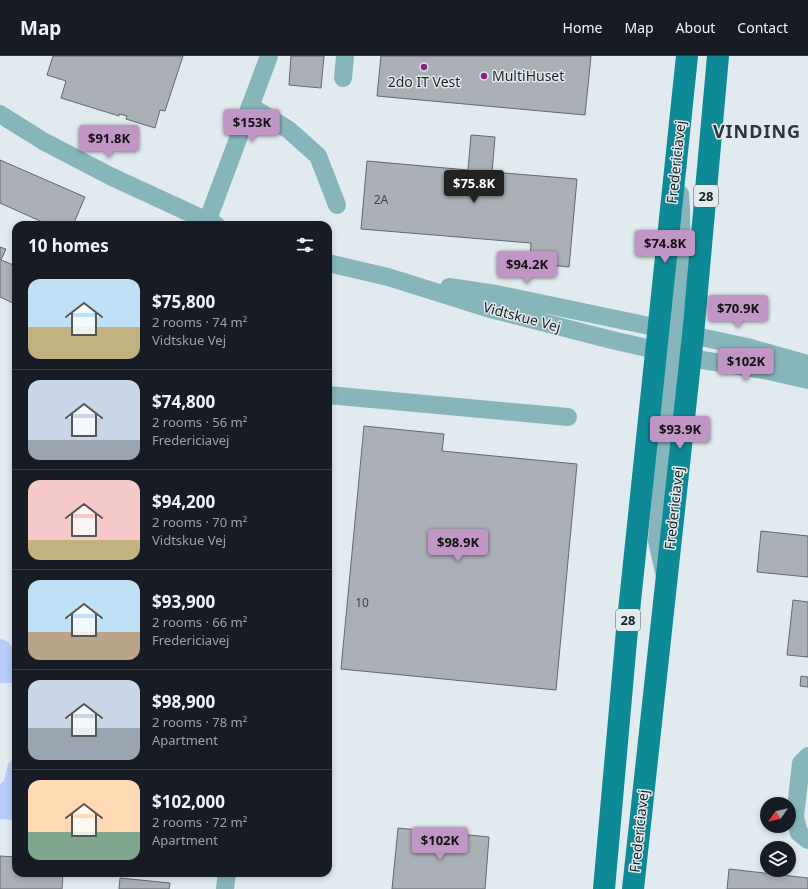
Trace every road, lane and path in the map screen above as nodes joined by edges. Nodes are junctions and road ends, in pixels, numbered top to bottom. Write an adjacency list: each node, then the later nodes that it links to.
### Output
1 (269, 56): 6 (street)
2 (345, 56): 5 (street)
3 (687, 56): 13 (main road, Fredericiavej / 28)
4 (718, 56): 13 (main road, Fredericiavej / 28)
5 (343, 78)
6 (250, 106): 8 (street); 10 (street)
7 (0, 114): 9 (street)
8 (337, 205)
9 (208, 221)
10 (213, 221)
11 (332, 264): 12 (street, Vidtskue Vej)
12 (388, 277): 13 (street, Vidtskue Vej); 14 (street, Vidtskue Vej)
13 (675, 331): 14 (main road, Fredericiavej / 28); 14 (main road, Fredericiavej / 28); 15 (street, Vidtskue Vej)
14 (673, 354): 16 (street, Vidtskue Vej); 23 (main road, Fredericiavej / 28); 24 (main road, Fredericiavej / 28)
15 (808, 364)
16 (808, 380)
17 (332, 395): 18 (street)
18 (568, 417)
19 (808, 756): 20 (street)
20 (808, 840)
21 (226, 877): 22 (street)
22 (225, 889)
23 (604, 889)
24 (633, 889)

